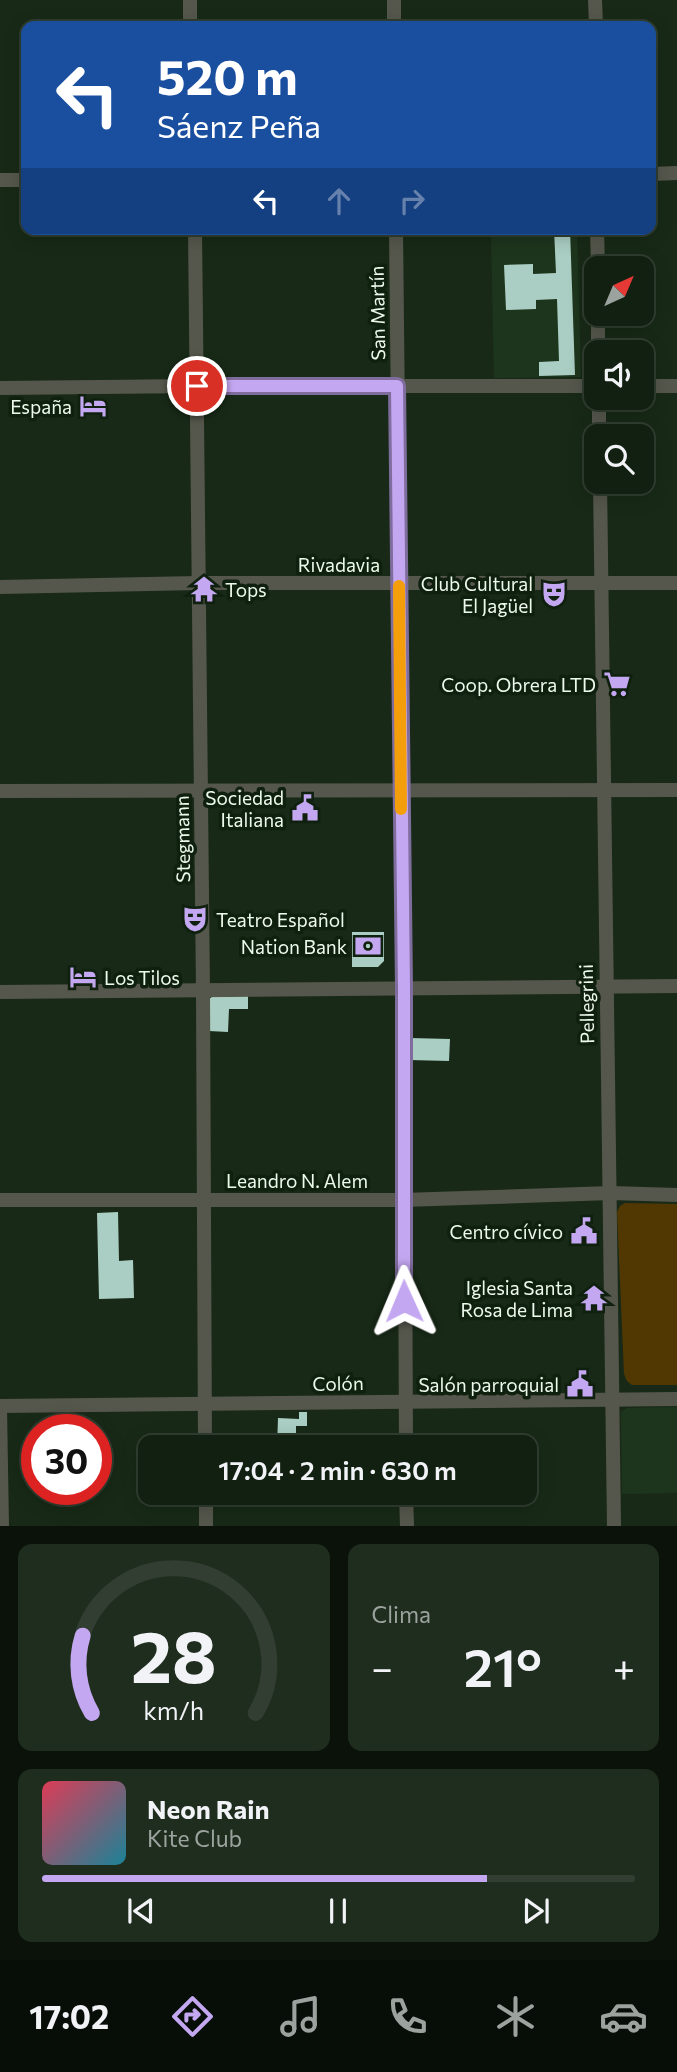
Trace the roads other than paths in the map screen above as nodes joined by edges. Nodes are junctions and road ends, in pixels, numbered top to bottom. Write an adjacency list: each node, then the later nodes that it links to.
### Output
1 (190, 0): 4 (street)
2 (394, 0): 5 (street)
3 (595, 0): 6 (street)
4 (191, 21)
5 (394, 21)
6 (596, 21)
7 (677, 173): 8 (street)
8 (656, 174)
9 (0, 180): 10 (street)
10 (21, 180)
11 (195, 235): 15 (street, Stegmann)
12 (396, 235): 16 (street, San Martín)
13 (597, 235): 14 (street)
14 (598, 256)
15 (197, 386): 16 (street); 20 (street); 22 (street, Stegmann)
16 (397, 386): 17 (street); 23 (street, San Martín)
17 (584, 386)
18 (654, 386): 19 (street)
19 (677, 386)
20 (0, 388)
21 (600, 494): 24 (street, Pellegrini)
22 (198, 583): 23 (street, Rivadavia); 26 (street, Rivadavia); 27 (street, Stegmann)
23 (399, 583): 24 (street, Rivadavia); 28 (street, San Martín)
24 (600, 583): 25 (street, Rivadavia); 29 (street, Pellegrini)
25 (677, 583)
26 (0, 587)
27 (200, 790): 28 (street); 31 (street); 35 (street, Stegmann)
28 (401, 790): 29 (street); 34 (street, San Martín)
29 (602, 790): 30 (street); 33 (street, Pellegrini)
30 (677, 790)
31 (0, 791)
32 (677, 986): 33 (street)
33 (605, 987): 34 (street); 37 (street, Pellegrini)
34 (404, 988): 35 (street); 41 (street, San Martín)
35 (203, 990): 36 (street); 39 (street, Stegmann)
36 (0, 992)
37 (611, 1193): 38 (street, Leandro N. Alem); 41 (street, Leandro N. Alem); 42 (street, Pellegrini)
38 (677, 1195)
39 (203, 1199): 40 (street, Leandro N. Alem); 41 (street, Leandro N. Alem); 45 (street, Stegmann)
40 (0, 1200)
41 (403, 1200): 44 (street, San Martín)
42 (613, 1399): 43 (street, Colón); 44 (street, Colón); 54 (street, Pellegrini)
43 (677, 1399)
44 (405, 1402): 45 (street, Colón); 48 (street, San Martín)
45 (204, 1404): 46 (street, Colón); 47 (street, Stegmann)
46 (0, 1407): 51 (street)
47 (205, 1435)
48 (405, 1435)
49 (205, 1505): 52 (street)
50 (406, 1505): 53 (street)
51 (2, 1526)
52 (206, 1526)
53 (407, 1526)
54 (614, 1526)

